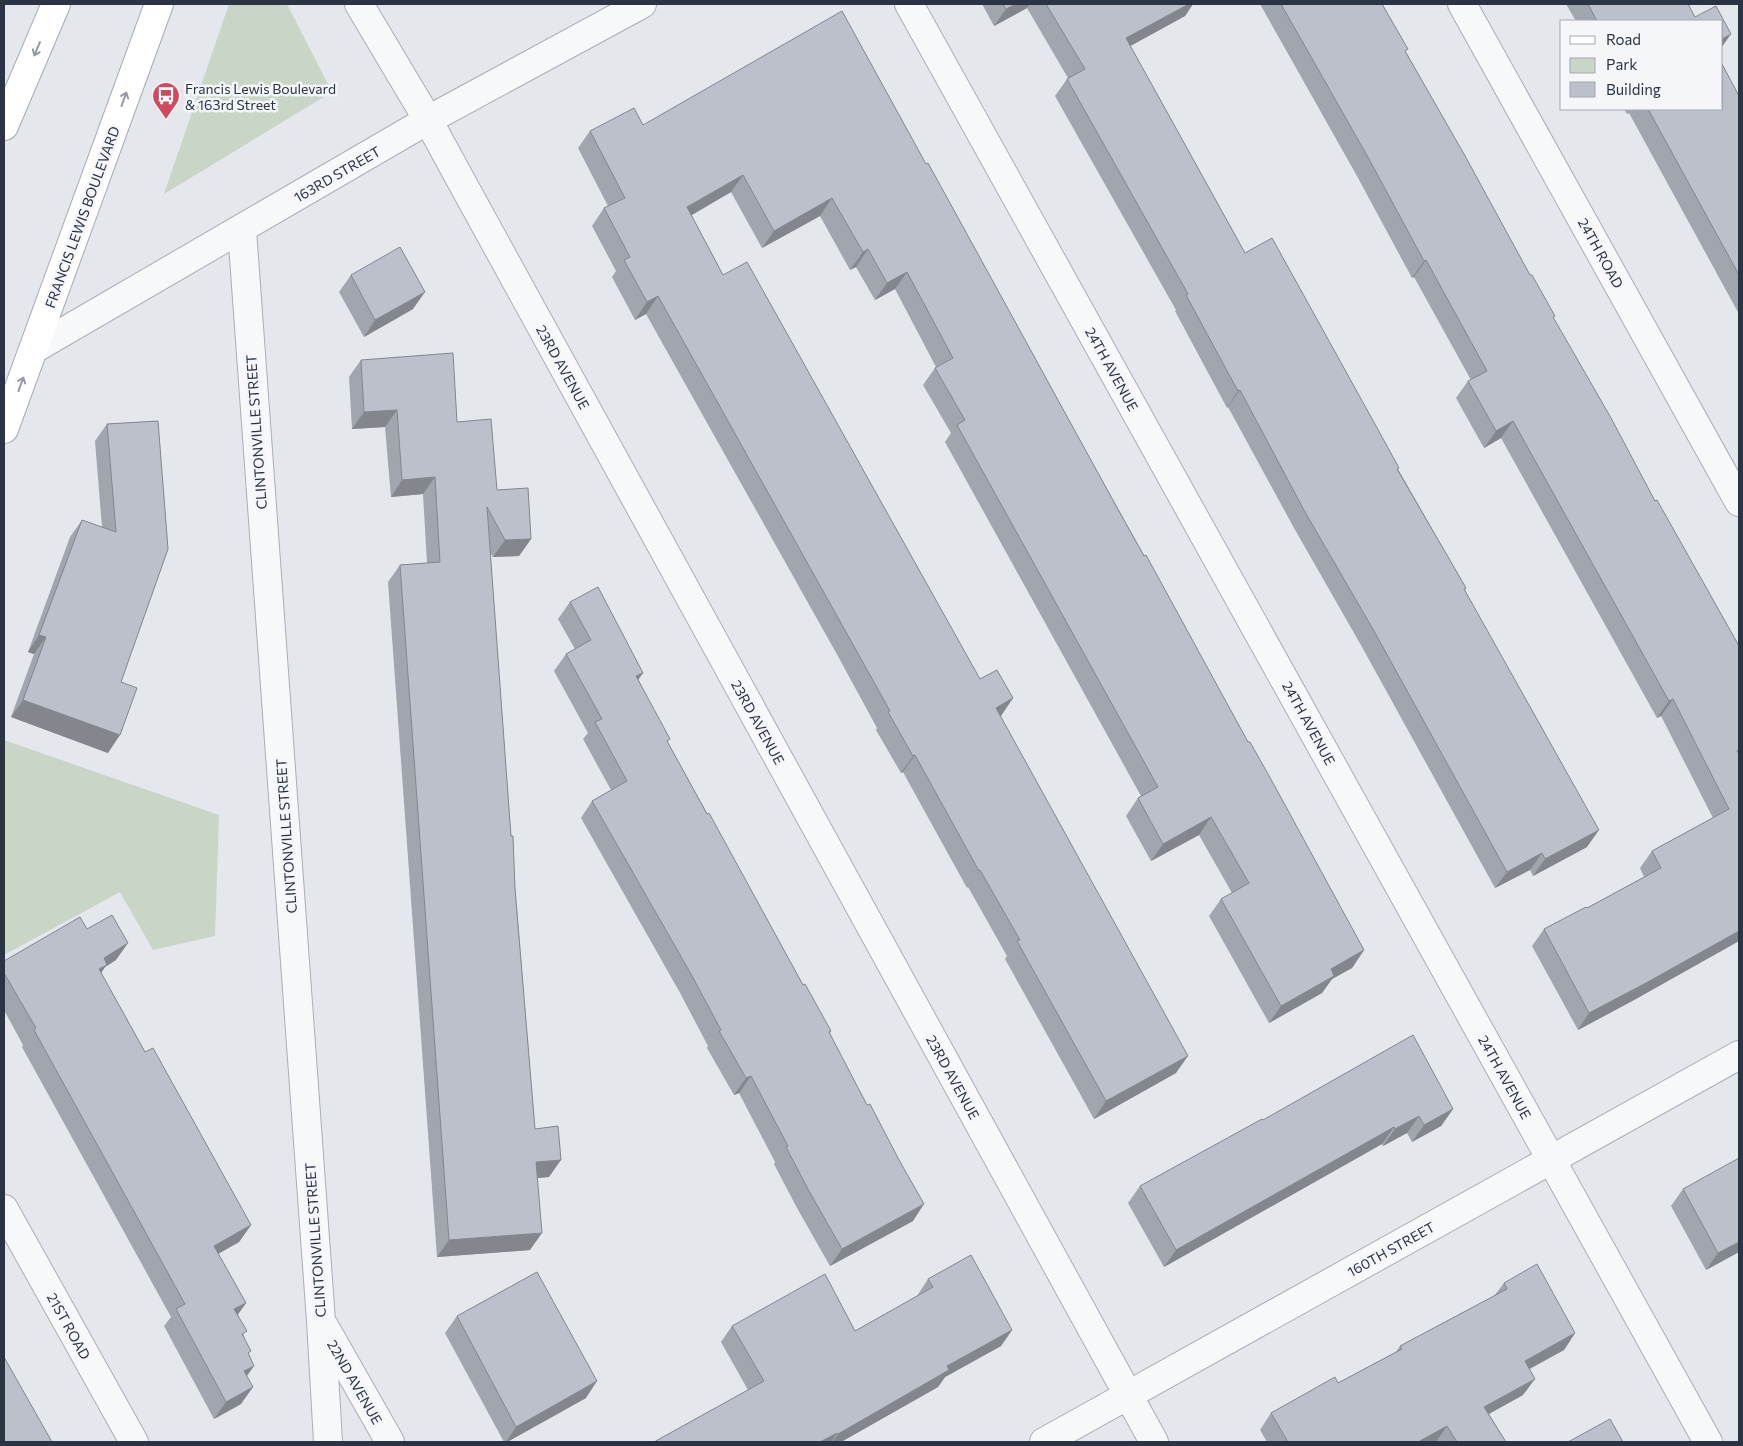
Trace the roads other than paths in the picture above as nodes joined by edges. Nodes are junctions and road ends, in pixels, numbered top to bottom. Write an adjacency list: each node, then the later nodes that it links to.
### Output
1 (56, 4): 8 (main road, one-way to 8)
2 (159, 4): 10 (main road, FRANCIS LEWIS BOULEVARD, one-way to 2)
3 (359, 4): 7 (street, 23RD AVENUE)
4 (642, 4): 7 (street, 163RD STREET)
5 (909, 4): 14 (street, 24TH AVENUE)
6 (1462, 4): 12 (street, 24TH ROAD)
7 (428, 120): 9 (street, 163RD STREET); 17 (street, 23RD AVENUE)
8 (4, 126)
9 (242, 230): 10 (street, 163RD STREET); 16 (street, CLINTONVILLE STREET)
10 (34, 349): 11 (main road, FRANCIS LEWIS BOULEVARD, one-way to 10)
11 (4, 429)
12 (1739, 502)
13 (1739, 1055): 14 (street, 160TH STREET)
14 (1551, 1160): 17 (street, 160TH STREET); 23 (street, 24TH AVENUE)
15 (4, 1209): 18 (street, 21ST ROAD)
16 (321, 1321): 19 (street, CLINTONVILLE STREET); 20 (street, 22ND AVENUE)
17 (1128, 1395): 21 (street, 160TH STREET); 22 (street, 23RD AVENUE)
18 (134, 1442)
19 (328, 1442)
20 (390, 1442)
21 (1044, 1442)
22 (1154, 1442)
23 (1708, 1442)

